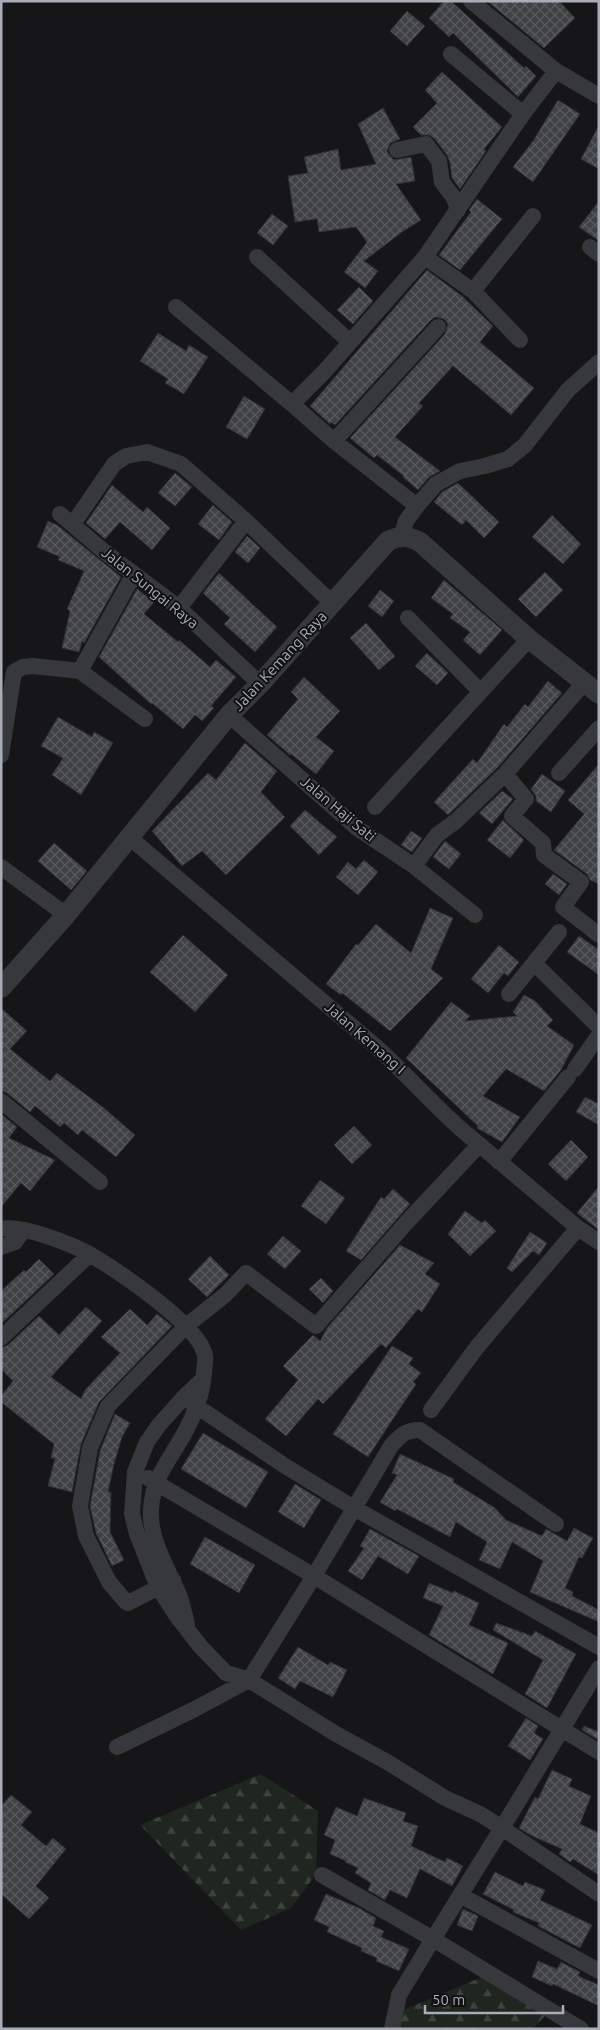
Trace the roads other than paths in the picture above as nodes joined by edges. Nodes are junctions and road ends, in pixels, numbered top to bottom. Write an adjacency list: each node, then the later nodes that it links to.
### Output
1 (471, 1): 3 (street)
2 (451, 54): 5 (street)
3 (556, 71): 4 (street); 5 (street)
4 (599, 96)
5 (523, 114): 7 (street)
6 (398, 150): 7 (street)
7 (458, 210): 10 (street)
8 (533, 216): 11 (street)
9 (257, 257): 15 (street)
10 (425, 257): 11 (street); 15 (street)
11 (473, 291): 14 (street)
12 (176, 307): 17 (street)
13 (438, 327): 18 (street)
14 (520, 340)
15 (350, 342): 17 (street)
16 (599, 362): 19 (street)
17 (292, 404): 18 (street)
18 (334, 441): 19 (street)
19 (417, 506): 23 (street)
20 (60, 514): 22 (street, Jalan Sungai Raya)
21 (246, 521): 22 (street); 25 (street); 26 (street)
22 (73, 524): 24 (street, Jalan Sungai Raya)
23 (401, 537): 25 (street, Jalan Kemang Raya); 28 (street)
24 (134, 574): 26 (street, Jalan Sungai Raya); 29 (street)
25 (333, 604): 30 (street, Jalan Kemang Raya)
26 (178, 608): 30 (street, Jalan Sungai Raya)
27 (408, 618): 32 (street)
28 (529, 639): 31 (street); 32 (street)
29 (80, 671): 34 (street); 36 (street)
30 (260, 684): 33 (street, Jalan Kemang Raya)
31 (591, 689): 38 (street)
32 (480, 691): 39 (street)
33 (230, 715): 40 (street, Jalan Kemang Raya); 41 (street, Jalan Haji Sati)
34 (145, 719)
35 (597, 734): 37 (street)
36 (1, 755)
37 (559, 773)
38 (505, 774): 41 (street); 46 (street)
39 (375, 807)
40 (130, 836): 43 (street, Jalan Kemang Raya); 53 (street, Jalan Kemang I)
41 (414, 866): 44 (street, Jalan Haji Sati)
42 (1, 867): 43 (street)
43 (66, 915): 48 (street, Jalan Kemang Raya)
44 (475, 915)
45 (559, 932): 47 (street)
46 (599, 936)
47 (534, 963): 49 (street); 50 (street)
48 (1, 988)
49 (509, 994)
50 (599, 1027)
51 (599, 1035): 54 (street)
52 (1, 1101): 55 (street)
53 (479, 1145): 54 (street, Jalan Kemang I); 62 (street)
54 (499, 1162): 56 (street, Jalan Kemang I)
55 (100, 1182)
56 (578, 1228): 59 (street, Jalan Kemang I); 65 (street)
57 (1, 1229): 58 (street)
58 (23, 1230): 60 (street); 61 (street)
59 (599, 1242)
60 (1, 1247)
61 (90, 1254): 62 (street); 63 (street)
62 (186, 1326): 64 (street); 71 (street)
63 (1, 1338)
64 (190, 1402): 66 (street); 67 (street); 68 (street)
65 (431, 1410)
66 (135, 1472): 67 (street); 71 (street)
67 (155, 1482): 70 (street); 71 (street)
68 (354, 1508): 69 (street); 70 (street); 72 (street)
69 (556, 1524)
70 (314, 1576): 74 (street); 75 (street)
71 (165, 1584): 74 (street)
72 (599, 1646)
73 (599, 1668): 75 (street)
74 (249, 1680): 76 (street); 78 (street)
75 (561, 1730): 77 (street); 78 (street)
76 (117, 1747)
77 (599, 1752)
78 (502, 1828): 80 (street); 81 (street)
79 (322, 1875): 82 (street)
80 (599, 1894)
81 (460, 1895): 82 (street); 83 (street)
82 (433, 1939): 84 (street); 85 (street)
83 (599, 1971)
84 (392, 2029)
85 (581, 2029)

